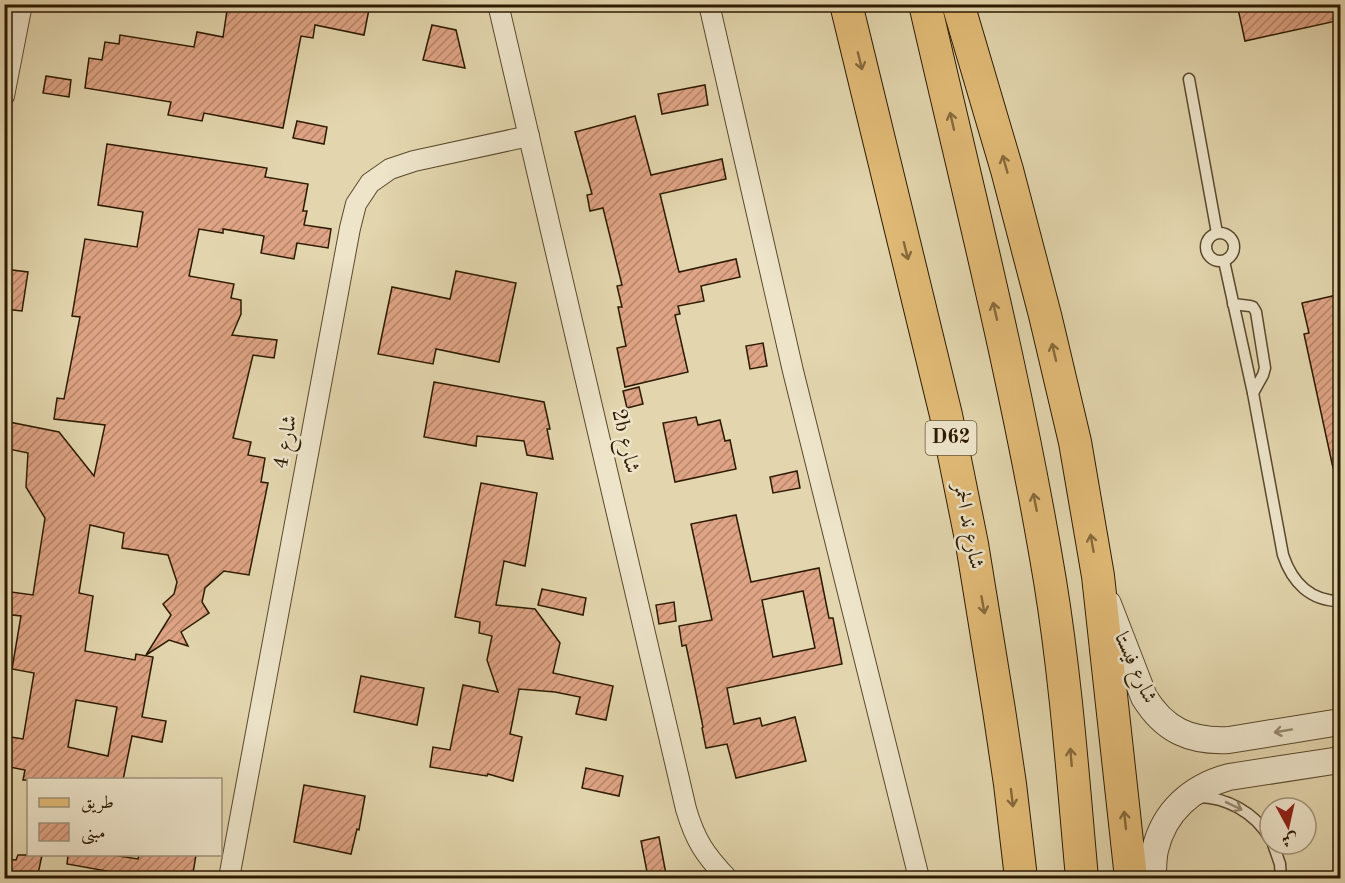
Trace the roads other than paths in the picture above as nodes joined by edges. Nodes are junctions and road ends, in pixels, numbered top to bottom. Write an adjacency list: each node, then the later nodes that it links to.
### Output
1 (22, 4): 8 (street)
2 (498, 4): 9 (street, 2b شارع)
3 (709, 4): 24 (street)
4 (846, 4): 25 (main road, شارع ند الحمر / D62, one-way to 25)
5 (925, 4): 26 (main road, one-way to 5)
6 (959, 7): 14 (main road, one-way to 6)
7 (1189, 79): 10 (lane)
8 (4, 96)
9 (529, 136): 22 (street, شارع 4); 23 (street, 2b شارع)
10 (1217, 233): 11 (lane); 11 (lane)
11 (1224, 261): 12 (lane)
12 (1233, 304): 13 (lane); 13 (lane)
13 (1253, 393): 15 (lane)
14 (1098, 576): 16 (street, شارع فيستا, one-way to 14); 27 (main road, one-way to 14)
15 (1341, 601)
16 (1341, 722)
17 (1341, 760): 18 (street)
18 (1186, 798): 19 (lane, one-way to 19); 28 (street)
19 (1258, 823)
20 (1277, 856): 29 (lane)
21 (1341, 870): 30 (lane)
22 (229, 879)
23 (727, 879)
24 (919, 879)
25 (1021, 879)
26 (1082, 879)
27 (1131, 879)
28 (1153, 879)
29 (1281, 879)
30 (1335, 879)

